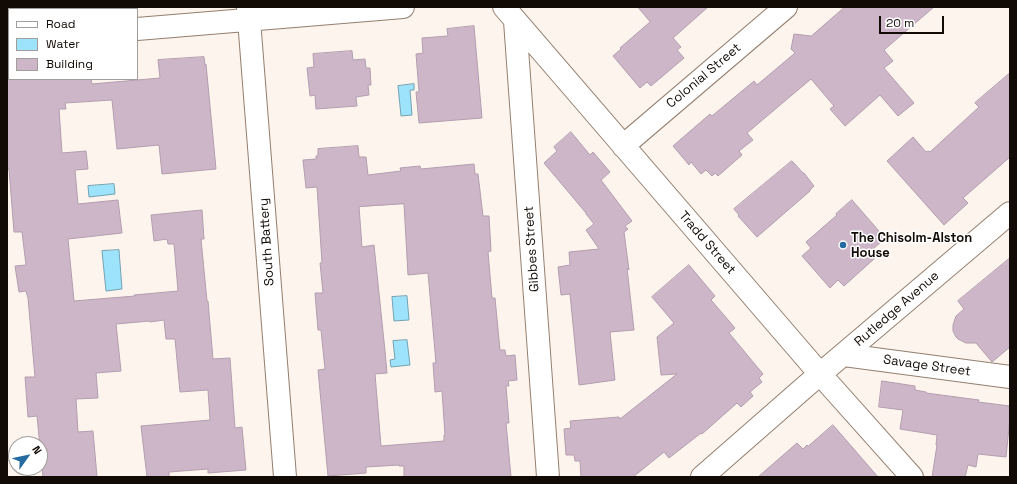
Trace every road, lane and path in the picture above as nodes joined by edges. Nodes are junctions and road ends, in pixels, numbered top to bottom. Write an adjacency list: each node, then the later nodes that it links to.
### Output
1 (403, 7): 3 (street)
2 (786, 7): 6 (street, Colonial Street)
3 (249, 13): 5 (street); 11 (street, South Battery)
4 (510, 14): 6 (street, Tradd Street); 12 (street, Gibbes Street)
5 (138, 29)
6 (622, 146): 9 (street, Tradd Street)
7 (1010, 213): 8 (street, Rutledge Avenue)
8 (844, 355): 9 (street, Rutledge Avenue); 10 (street, Savage Street)
9 (820, 374): 13 (street, Rutledge Avenue); 14 (street, Tradd Street)
10 (1010, 377)
11 (285, 477)
12 (548, 477)
13 (702, 477)
14 (912, 477)

